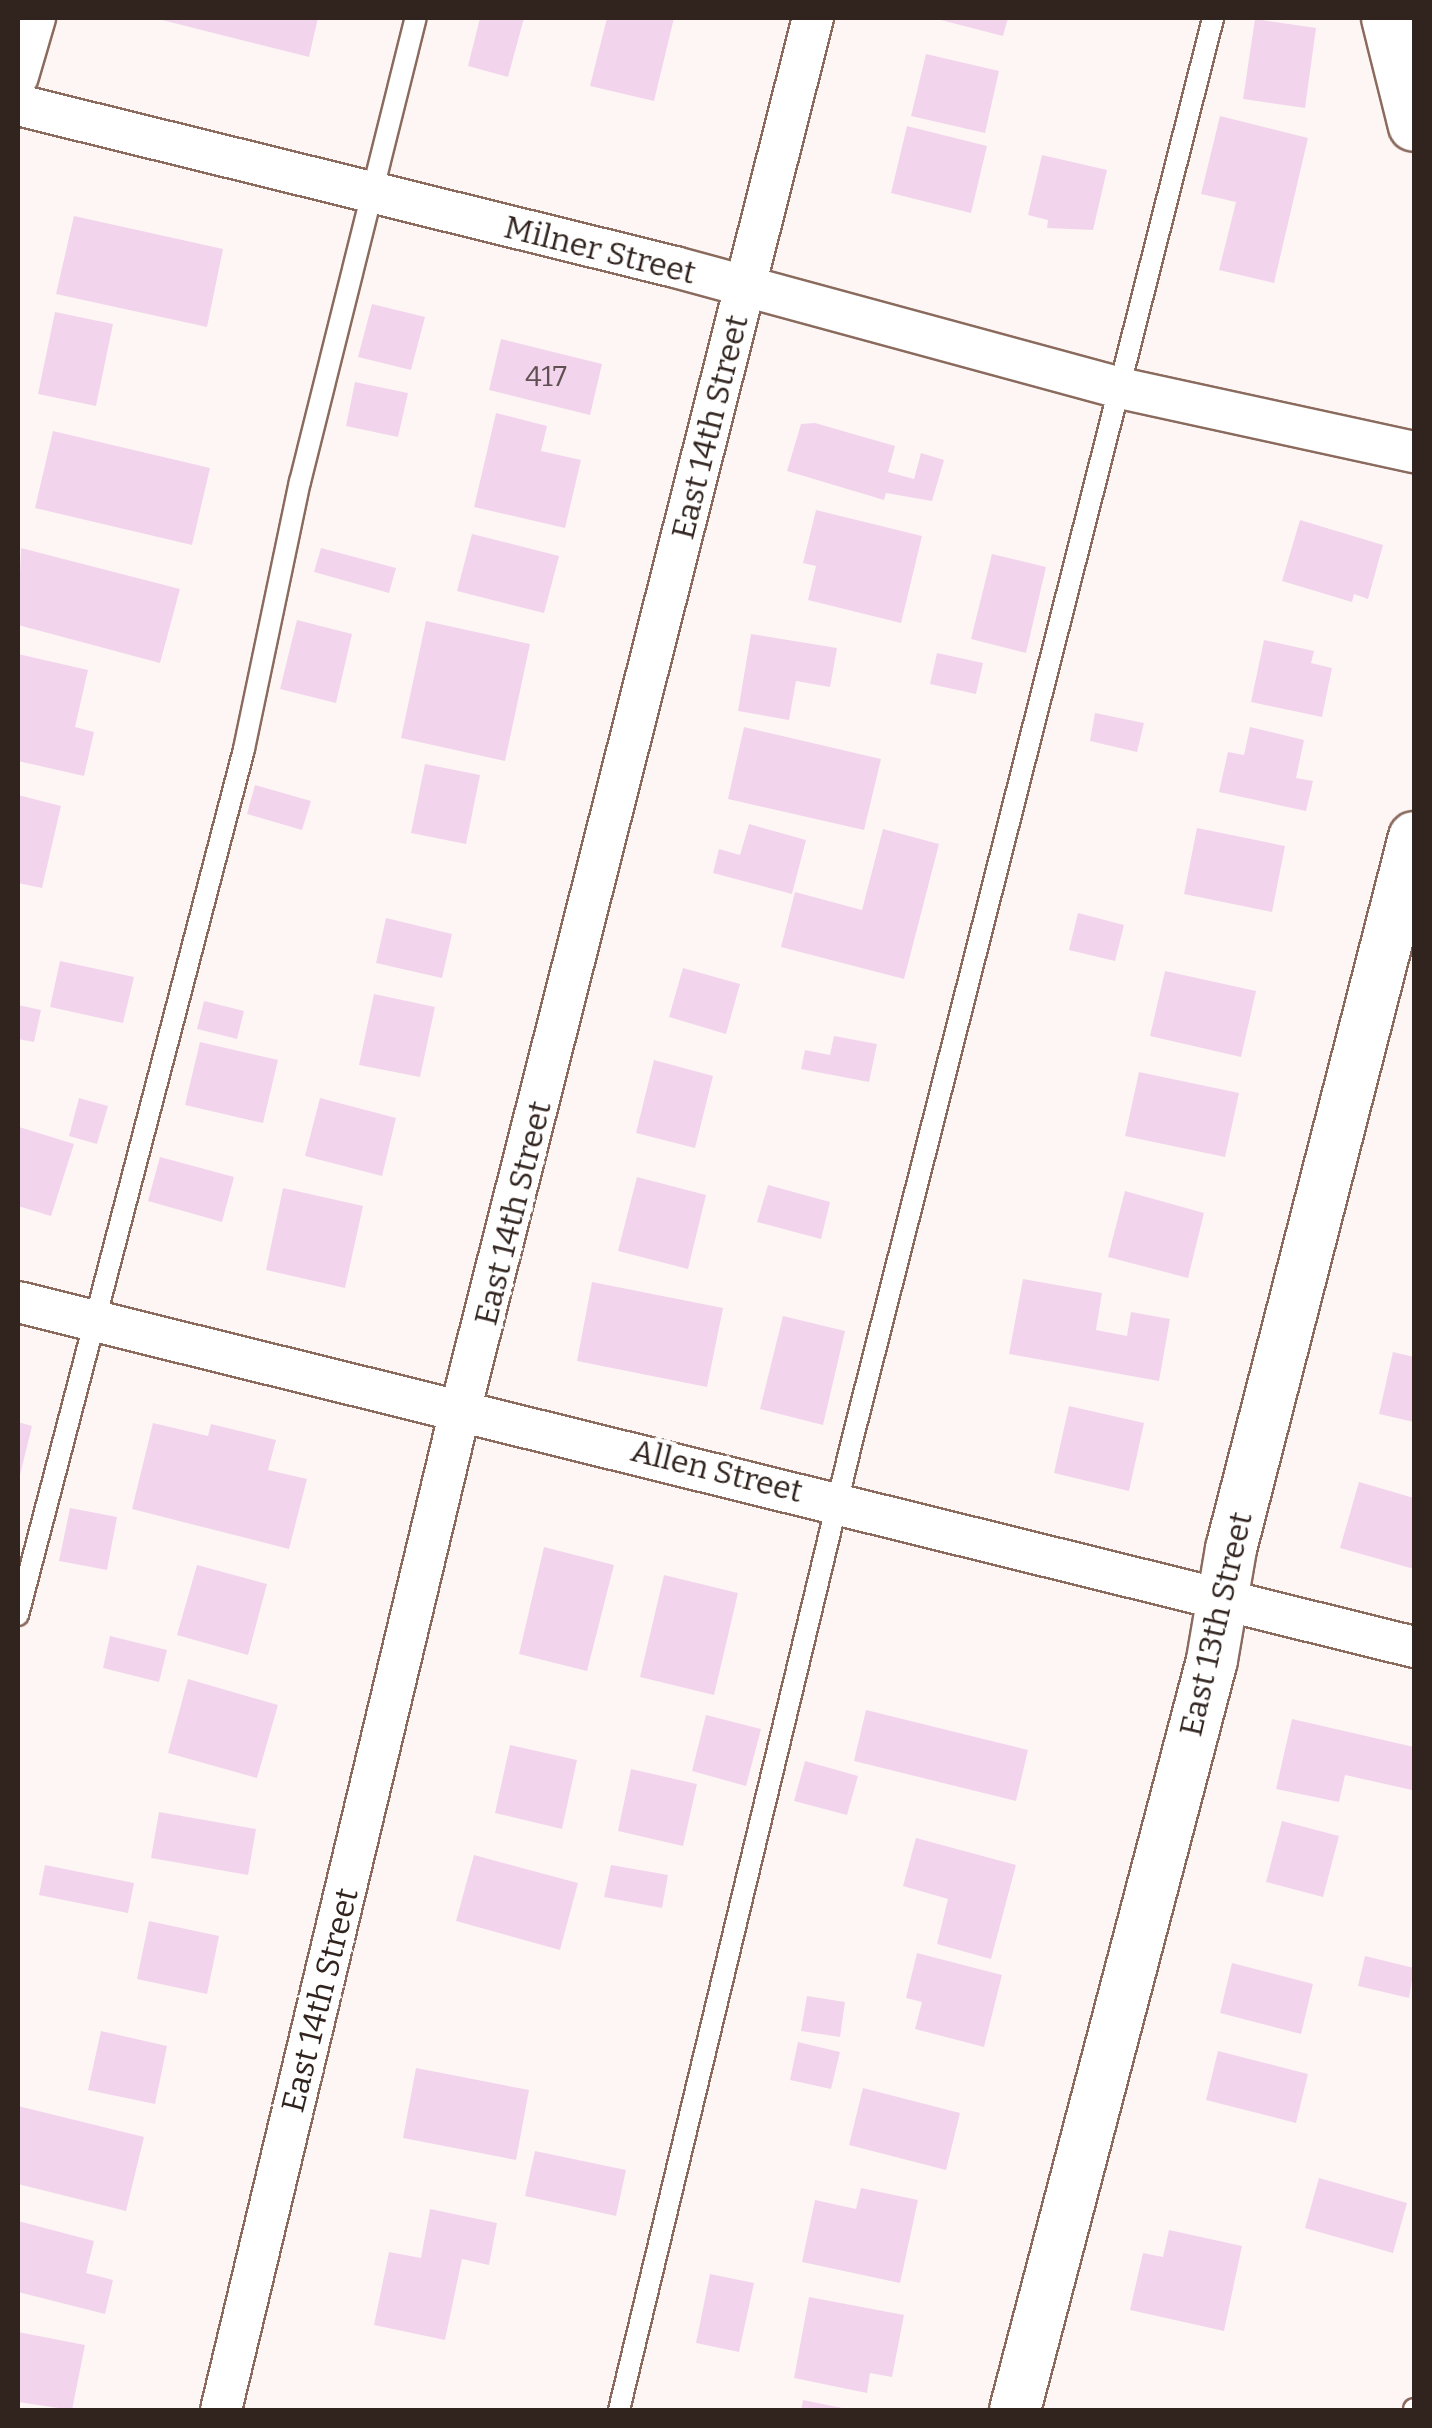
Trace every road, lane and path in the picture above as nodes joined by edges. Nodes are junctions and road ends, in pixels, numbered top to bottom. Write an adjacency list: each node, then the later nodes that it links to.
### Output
1 (35, 18): 6 (street)
2 (416, 18): 9 (lane)
3 (813, 18): 10 (street, East 14th Street)
4 (1213, 18): 11 (lane)
5 (1386, 18): 8 (street)
6 (18, 76)
7 (18, 105): 9 (street, Milner Street)
8 (1412, 107)
9 (370, 193): 10 (street, Milner Street); 15 (lane)
10 (746, 286): 11 (street, Milner Street); 16 (street, East 14th Street)
11 (1120, 388): 12 (street, Milner Street); 17 (lane)
12 (1414, 452)
13 (1414, 837): 18 (street, East 13th Street)
14 (18, 1302): 15 (street, Allen Street)
15 (96, 1320): 16 (street, Allen Street); 19 (lane)
16 (460, 1411): 17 (street, Allen Street); 21 (street, East 14th Street)
17 (838, 1500): 18 (street, Allen Street); 22 (lane)
18 (1222, 1599): 20 (street, Allen Street); 23 (street, East 13th Street)
19 (18, 1615)
20 (1414, 1647)
21 (220, 2410)
22 (619, 2410)
23 (1014, 2410)

